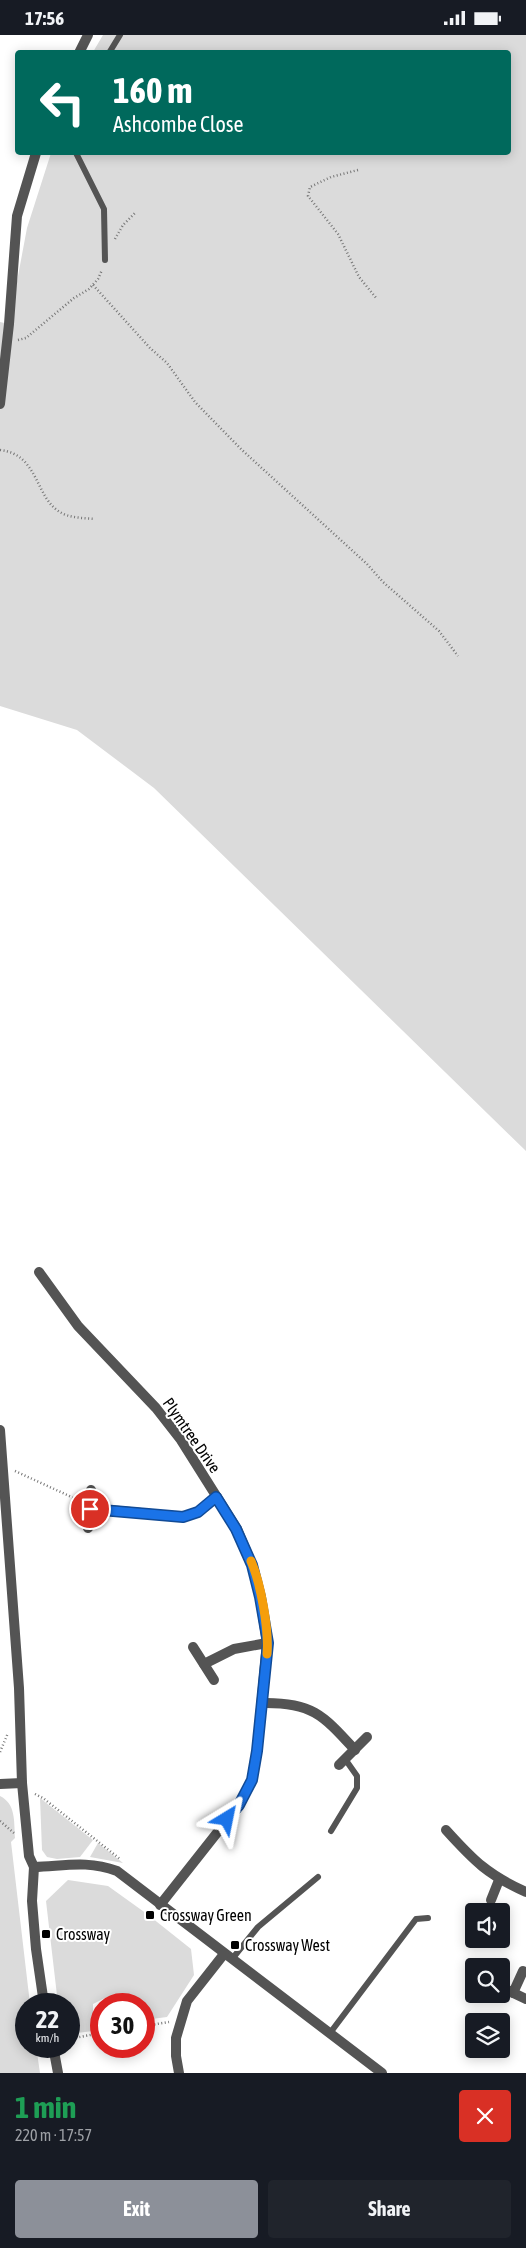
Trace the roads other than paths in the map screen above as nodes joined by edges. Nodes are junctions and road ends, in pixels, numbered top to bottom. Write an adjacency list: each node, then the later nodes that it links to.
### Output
1 (88, 35): 3 (street)
2 (120, 35): 4 (lane)
3 (80, 50)
4 (111, 50)
5 (35, 155): 8 (street)
6 (77, 155): 7 (lane)
7 (105, 260)
8 (0, 404)
9 (39, 1272): 13 (street, Plymtree Drive)
10 (0, 1430): 11 (street)
11 (1, 1459): 17 (street)
12 (90, 1490): 14 (street)
13 (216, 1497): 14 (street); 18 (street, Plymtree Drive)
14 (90, 1507): 15 (street)
15 (88, 1527)
16 (0, 1589): 17 (street)
17 (11, 1593): 27 (street)
18 (268, 1643): 20 (street); 22 (street, Plymtree Drive)
19 (193, 1647): 20 (street)
20 (204, 1664): 21 (street)
21 (214, 1680)
22 (262, 1703): 24 (street); 35 (street, Plymtree Drive)
23 (367, 1737): 24 (street)
24 (355, 1750): 25 (street)
25 (342, 1762): 29 (lane)
26 (0, 1784): 27 (street)
27 (22, 1786): 30 (street)
28 (446, 1830): 32 (street)
29 (331, 1831)
30 (34, 1867): 35 (street); 40 (street)
31 (318, 1877): 37 (lane)
32 (498, 1880): 33 (street); 34 (street)
33 (526, 1892)
34 (491, 1900)
35 (160, 1905): 37 (street)
36 (428, 1918): 43 (lane)
37 (228, 1957): 43 (street); 46 (street)
38 (523, 1971): 41 (street)
39 (510, 1992): 41 (street)
40 (42, 1993)
41 (513, 1993): 42 (street)
42 (526, 1999)
43 (330, 2033): 47 (street)
44 (55, 2058): 45 (street)
45 (58, 2073)
46 (179, 2073)
47 (382, 2073)

